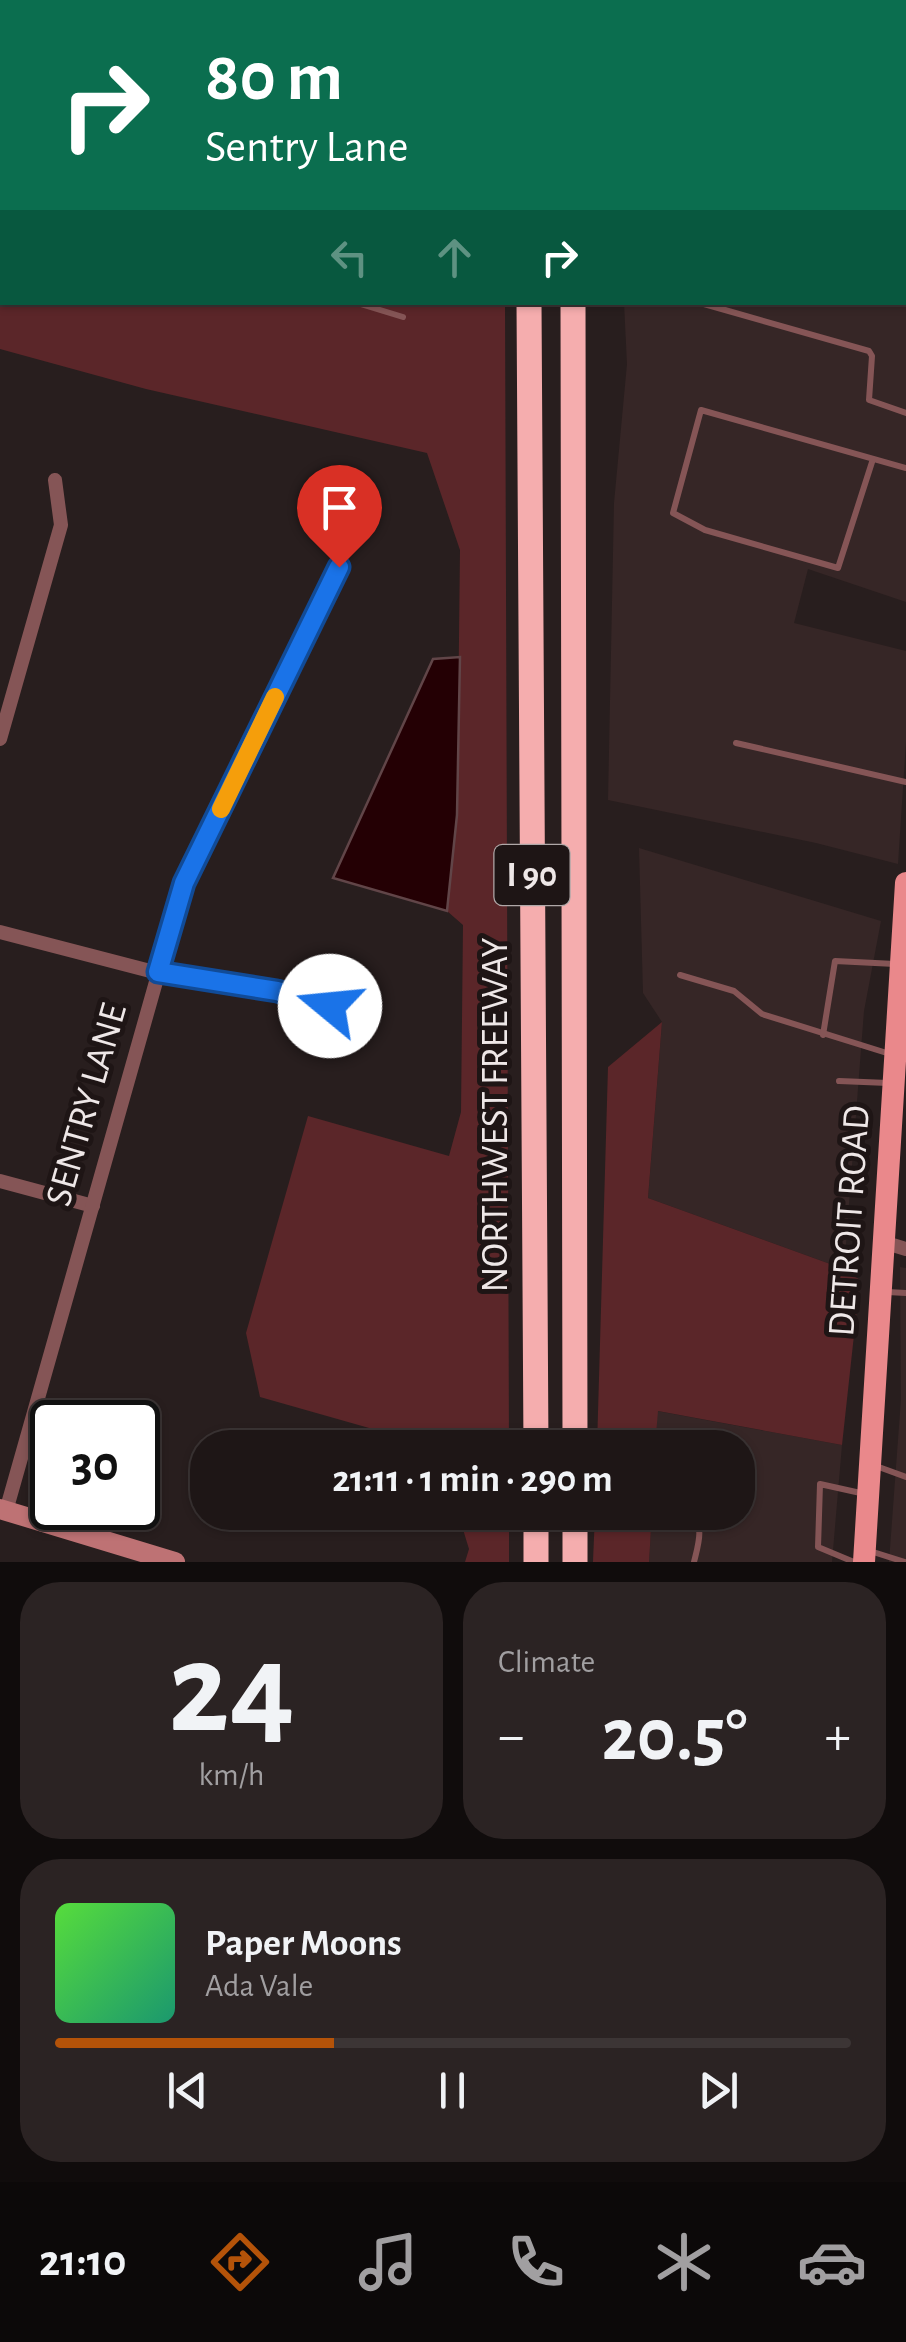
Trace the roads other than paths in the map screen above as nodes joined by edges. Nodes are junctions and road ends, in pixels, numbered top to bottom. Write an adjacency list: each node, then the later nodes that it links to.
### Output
1 (363, 305): 5 (lane)
2 (529, 305): 32 (highway, NORTHWEST FREEWAY / I 90)
3 (573, 305): 33 (highway, NORTHWEST FREEWAY / I 90)
4 (708, 305): 6 (lane)
5 (402, 318)
6 (906, 412)
7 (873, 458): 7 (lane); 8 (lane)
8 (906, 468)
9 (55, 480): 11 (street)
10 (339, 567): 17 (street, SENTRY LANE)
11 (0, 739)
12 (736, 743): 13 (lane)
13 (906, 782)
14 (906, 884): 15 (main road, DETROIT ROAD)
15 (906, 900): 18 (main road, DETROIT ROAD)
16 (0, 932): 17 (street)
17 (158, 972): 20 (street); 27 (street, SENTRY LANE)
18 (902, 974): 21 (lane); 22 (main road, DETROIT ROAD)
19 (680, 975): 21 (lane)
20 (330, 1006)
21 (823, 1035): 22 (lane)
22 (896, 1056): 24 (main road, DETROIT ROAD)
23 (839, 1081): 24 (lane)
24 (894, 1084): 25 (main road, DETROIT ROAD)
25 (898, 1134): 28 (main road, DETROIT ROAD)
26 (0, 1181): 27 (street)
27 (92, 1206): 37 (street, SENTRY LANE)
28 (882, 1242): 29 (street); 30 (main road, DETROIT ROAD)
29 (906, 1249)
30 (881, 1292): 31 (lane); 34 (main road, DETROIT ROAD)
31 (906, 1293)
32 (536, 1430)
33 (574, 1430)
34 (870, 1464): 35 (lane); 36 (main road, DETROIT ROAD)
35 (906, 1477)
36 (868, 1494): 41 (main road, DETROIT ROAD); 41 (lane)
37 (3, 1510): 42 (street)
38 (536, 1530): 43 (highway)
39 (575, 1530): 44 (highway)
40 (698, 1530): 45 (lane)
41 (861, 1558): 46 (lane)
42 (175, 1562)
43 (536, 1562)
44 (575, 1562)
45 (694, 1562)
46 (906, 1562)

